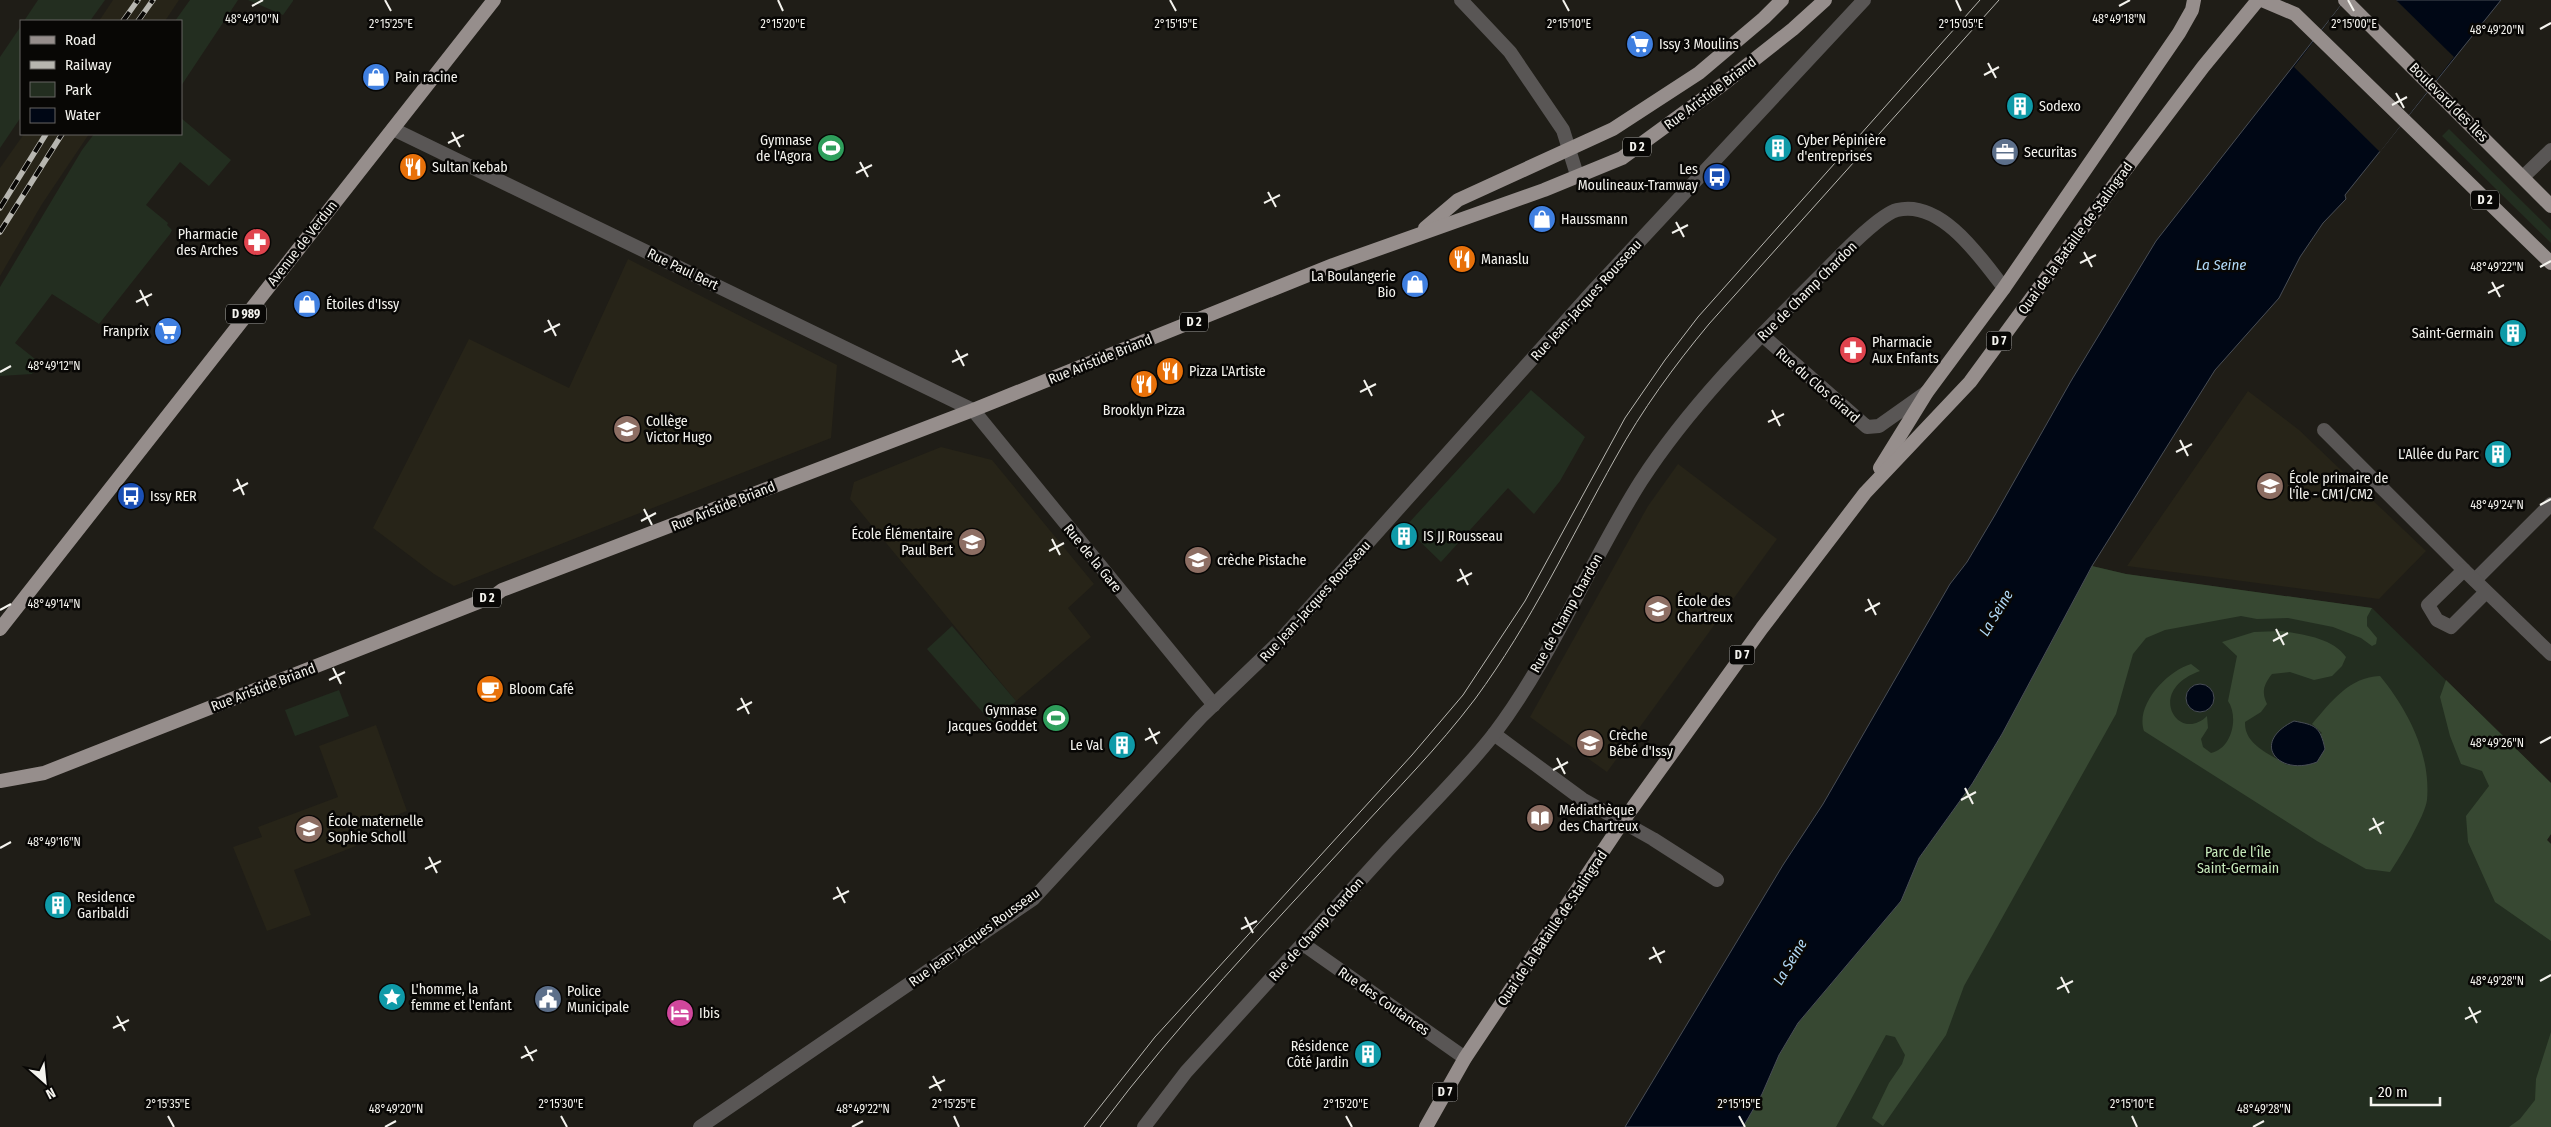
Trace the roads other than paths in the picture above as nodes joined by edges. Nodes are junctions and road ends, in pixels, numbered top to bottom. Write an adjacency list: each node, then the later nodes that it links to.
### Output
1 (494, 0): 10 (main road, Avenue de Verdun / D 989)
2 (1461, 0): 11 (street)
3 (1782, 0): 11 (main road, Rue Aristide Briand / D 2)
4 (1824, 0): 13 (main road, Rue Aristide Briand / D 2)
5 (1864, 0): 30 (street, Rue Jean-Jacques Rousseau)
6 (2194, 0): 18 (main road, Quai de la Bataille de Stalingrad / D 7)
7 (2258, 0): 23 (main road, Quai de la Bataille de Stalingrad / D 7)
8 (2262, 0): 17 (main road, D 2)
9 (2345, 0): 14 (main road, Boulevard des Îles)
10 (393, 129): 21 (street, Rue Paul Bert); 28 (main road, Avenue de Verdun / D 989)
11 (1570, 149): 13 (street); 16 (main road, Rue Aristide Briand / D 2)
12 (2551, 150): 14 (street)
13 (1577, 175): 16 (main road, Rue Aristide Briand / D 2)
14 (2523, 177): 15 (main road, Boulevard des Îles)
15 (2551, 206)
16 (1416, 234): 21 (main road, Rue Aristide Briand / D 2)
17 (2551, 263)
18 (2004, 288): 19 (street, Rue de Champ Chardon); 20 (main road, Quai de la Bataille de Stalingrad / D 7)
19 (1762, 335): 20 (street, Rue du Clos Girard); 31 (street, Rue de Champ Chardon)
20 (1927, 392): 23 (main road, Quai de la Bataille de Stalingrad / D 7)
21 (973, 410): 30 (street, Rue de la Gare); 32 (main road, Rue Aristide Briand / D 2)
22 (2324, 430): 25 (street)
23 (1865, 493): 33 (main road, Quai de la Bataille de Stalingrad / D 7)
24 (2551, 504): 26 (street)
25 (2464, 570): 26 (street); 27 (street)
26 (2475, 580): 27 (street)
27 (2486, 592): 29 (street)
28 (0, 629)
29 (2551, 654)
30 (1214, 705): 37 (street, Rue Jean-Jacques Rousseau)
31 (1494, 734): 33 (street); 35 (street, Rue de Champ Chardon)
32 (0, 781)
33 (1622, 821): 34 (street); 36 (main road, Quai de la Bataille de Stalingrad / D 7)
34 (1717, 880)
35 (1302, 944): 36 (street, Rue des Coutances); 38 (street, Rue de Champ Chardon)
36 (1465, 1058): 39 (main road, Quai de la Bataille de Stalingrad / D 7)
37 (700, 1127)
38 (1144, 1127)
39 (1426, 1127)

